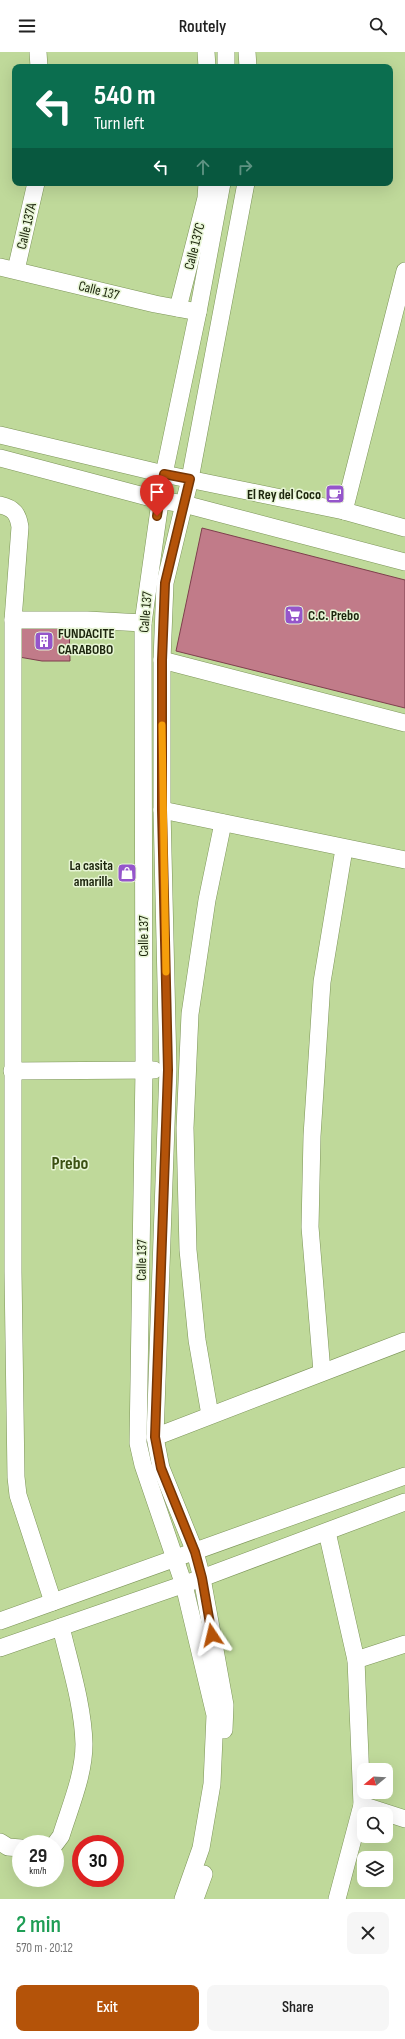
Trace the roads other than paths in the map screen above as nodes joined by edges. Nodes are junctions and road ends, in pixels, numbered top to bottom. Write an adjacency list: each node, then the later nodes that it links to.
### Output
1 (38, 52): 5 (street)
2 (206, 52): 6 (street)
3 (226, 52): 7 (street)
4 (246, 52): 8 (street)
5 (40, 64)
6 (207, 64)
7 (226, 64)
8 (248, 64)
9 (35, 186): 13 (street, Calle 137A)
10 (207, 186): 15 (street, Calle 137C)
11 (221, 186): 16 (street, Calle 137)
12 (245, 186): 20 (street)
13 (8, 268): 15 (street, Calle 137)
14 (405, 271): 24 (street)
15 (178, 308): 16 (street, Calle 137)
16 (198, 312): 19 (street, Calle 137)
17 (0, 435): 19 (street)
18 (0, 458): 21 (street)
19 (164, 474): 20 (street); 21 (street, Calle 137)
20 (190, 479): 22 (street); 24 (street)
21 (159, 500): 22 (street); 28 (street, Calle 137)
22 (184, 504): 26 (street); 29 (street)
23 (0, 505): 27 (street)
24 (344, 511): 25 (street)
25 (405, 528)
26 (405, 562)
27 (13, 620): 28 (street); 31 (street)
28 (143, 623): 36 (street, Calle 137)
29 (162, 660): 30 (street); 32 (street)
30 (405, 723)
31 (7, 774): 38 (street)
32 (162, 810): 33 (street); 37 (street)
33 (223, 823): 34 (street); 42 (street)
34 (344, 849): 35 (street); 41 (street)
35 (405, 860)
36 (144, 1070): 37 (street); 38 (street); 48 (street, Calle 137)
37 (168, 1070): 43 (street)
38 (12, 1071): 39 (street)
39 (6, 1272): 51 (street)
40 (405, 1341): 41 (street)
41 (322, 1372): 42 (street)
42 (210, 1415): 43 (street)
43 (155, 1437): 47 (street)
44 (405, 1476): 47 (street)
45 (405, 1502): 46 (street)
46 (327, 1532): 49 (street); 56 (street)
47 (195, 1552): 48 (street); 49 (street)
48 (176, 1558): 50 (street, Calle 137); 51 (street)
49 (202, 1578): 50 (street); 63 (street)
50 (184, 1585): 53 (street); 62 (street, Calle 137)
51 (53, 1602): 52 (street)
52 (0, 1621)
53 (61, 1627): 55 (street); 59 (street)
54 (405, 1644): 56 (street)
55 (0, 1648)
56 (356, 1660): 57 (street)
57 (362, 1805): 58 (street); 64 (street)
58 (405, 1819)
59 (62, 1835)
60 (0, 1842): 61 (street)
61 (12, 1847)
62 (183, 1899)
63 (195, 1899)
64 (337, 1899)

